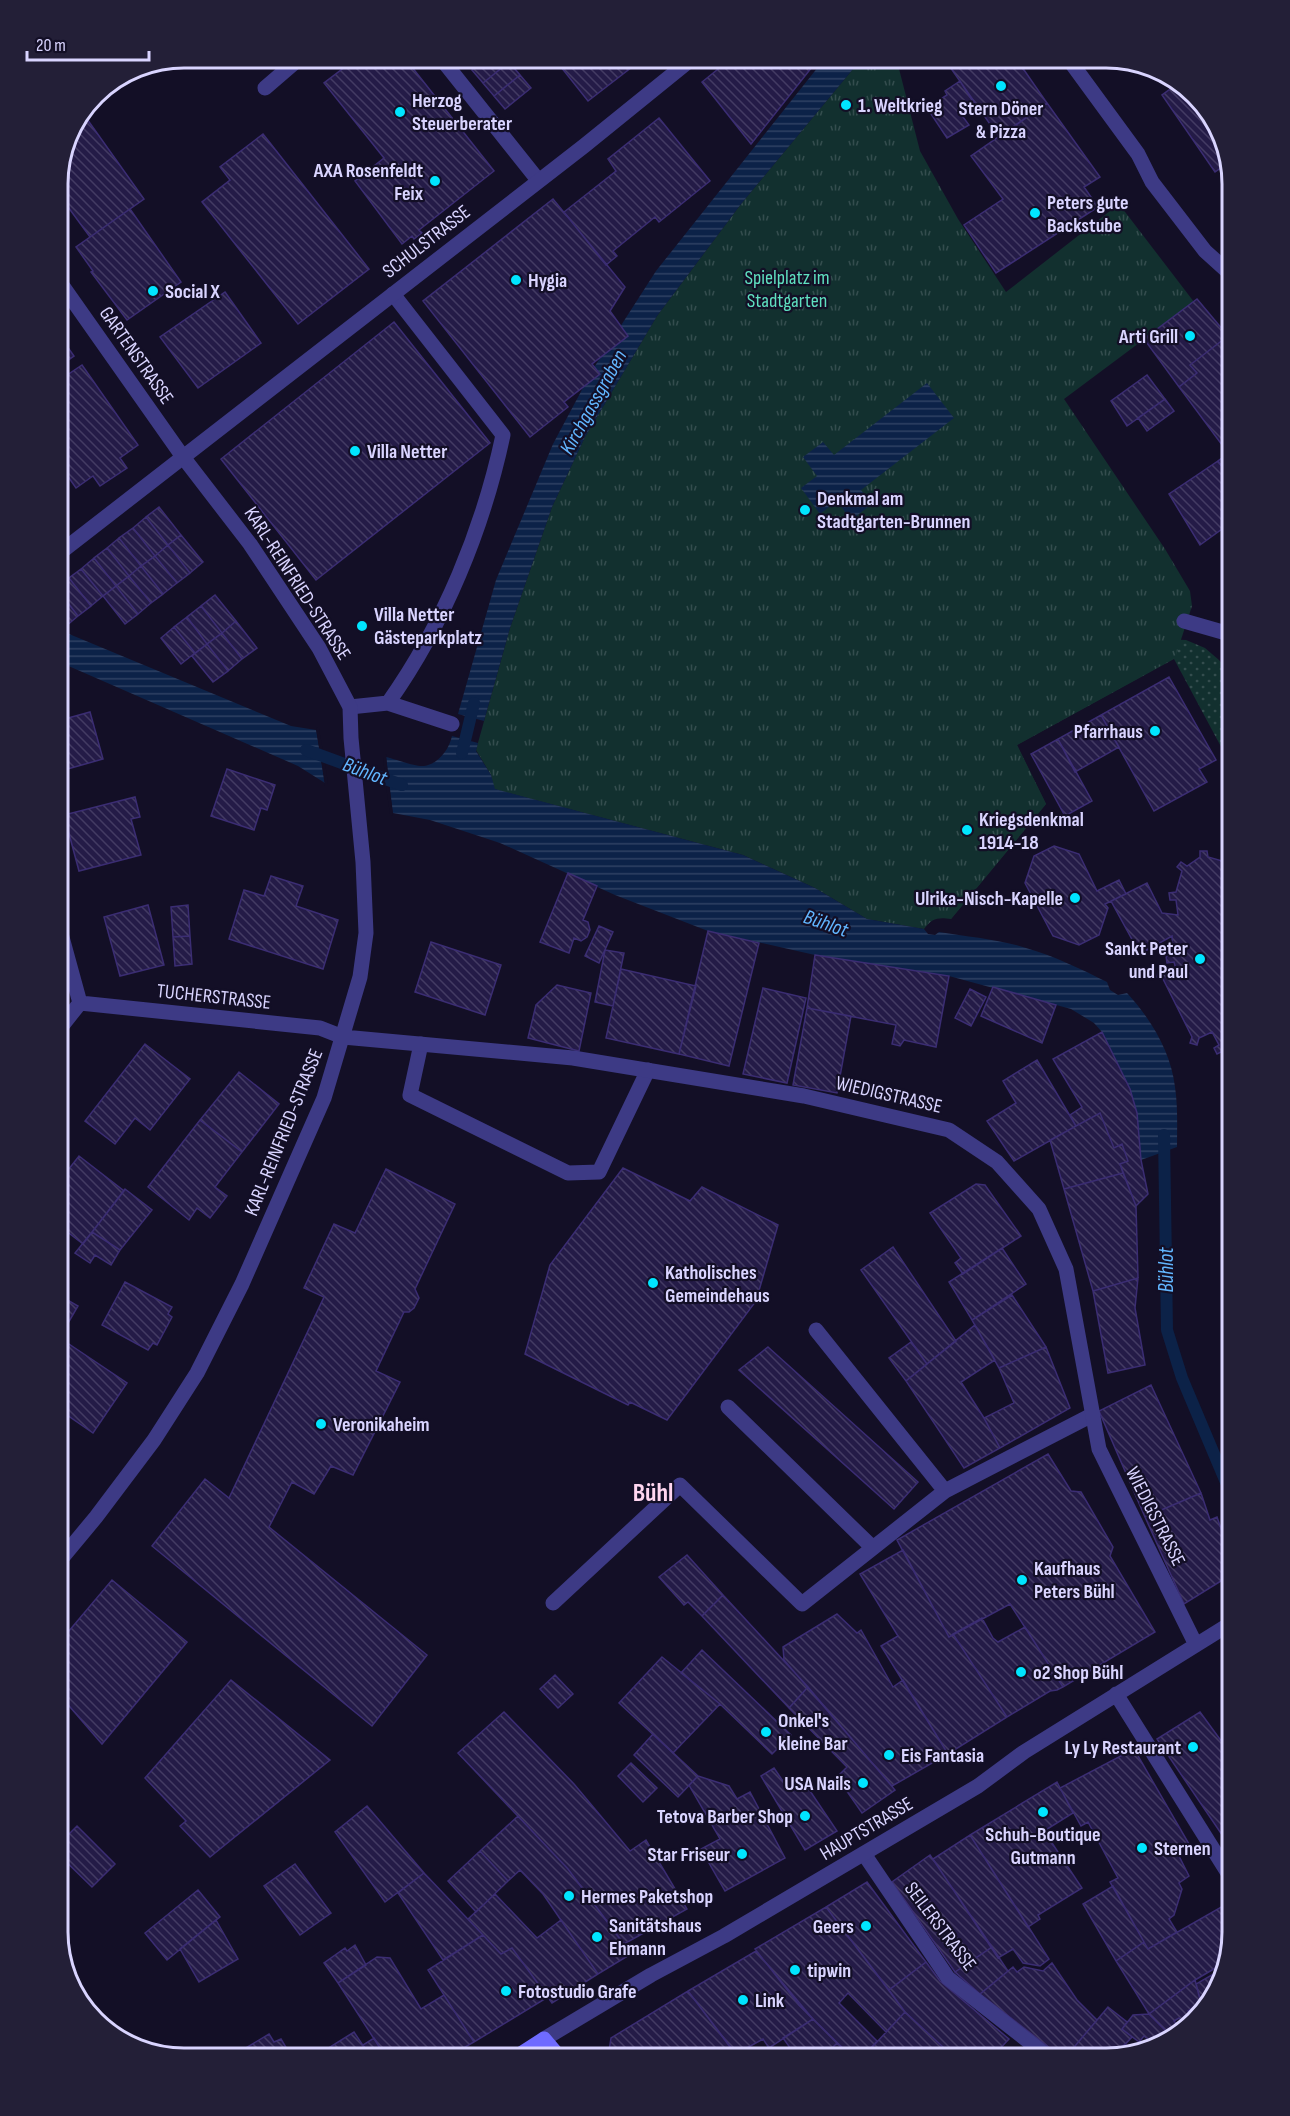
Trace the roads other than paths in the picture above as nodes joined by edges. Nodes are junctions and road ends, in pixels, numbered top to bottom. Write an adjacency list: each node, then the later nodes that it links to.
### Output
1 (288, 68): 5 (street)
2 (449, 68): 6 (street)
3 (680, 68): 6 (street, SCHULSTRASSE)
4 (1075, 68): 7 (street)
5 (265, 88)
6 (538, 180): 9 (street, SCHULSTRASSE)
7 (1222, 266)
8 (68, 294): 10 (street, GARTENSTRASSE)
9 (393, 294): 10 (street, SCHULSTRASSE); 14 (street)
10 (183, 457): 11 (street); 15 (street, KARL-REINFRIED-STRASSE)
11 (68, 546)
12 (1185, 621): 13 (street)
13 (1222, 632)
14 (388, 703): 15 (street); 16 (street)
15 (350, 707): 20 (street, KARL-REINFRIED-STRASSE)
16 (452, 724)
17 (68, 960): 18 (street)
18 (80, 1003): 19 (street); 20 (street, TUCHERSTRASSE)
19 (68, 1018)
20 (343, 1037): 21 (street, WIEDIGSTRASSE); 28 (street, KARL-REINFRIED-STRASSE)
21 (422, 1044): 22 (street, WIEDIGSTRASSE); 22 (street)
22 (648, 1070): 25 (street, WIEDIGSTRASSE)
23 (816, 1330): 26 (street)
24 (728, 1407): 27 (street)
25 (1092, 1415): 26 (street); 31 (street, WIEDIGSTRASSE)
26 (945, 1491): 27 (street)
27 (873, 1548): 29 (street)
28 (68, 1551)
29 (553, 1603)
30 (1222, 1629): 31 (street, HAUPTSTRASSE)
31 (1196, 1645): 32 (street, HAUPTSTRASSE)
32 (1116, 1695): 33 (street, HAUPTSTRASSE); 34 (street)
33 (864, 1854): 35 (street, HAUPTSTRASSE); 38 (street, SEILERSTRASSE)
34 (1222, 1864)
35 (544, 2039): 36 (street, HAUPTSTRASSE); 37 (street)
36 (530, 2048)
37 (552, 2048)
38 (1037, 2048)

